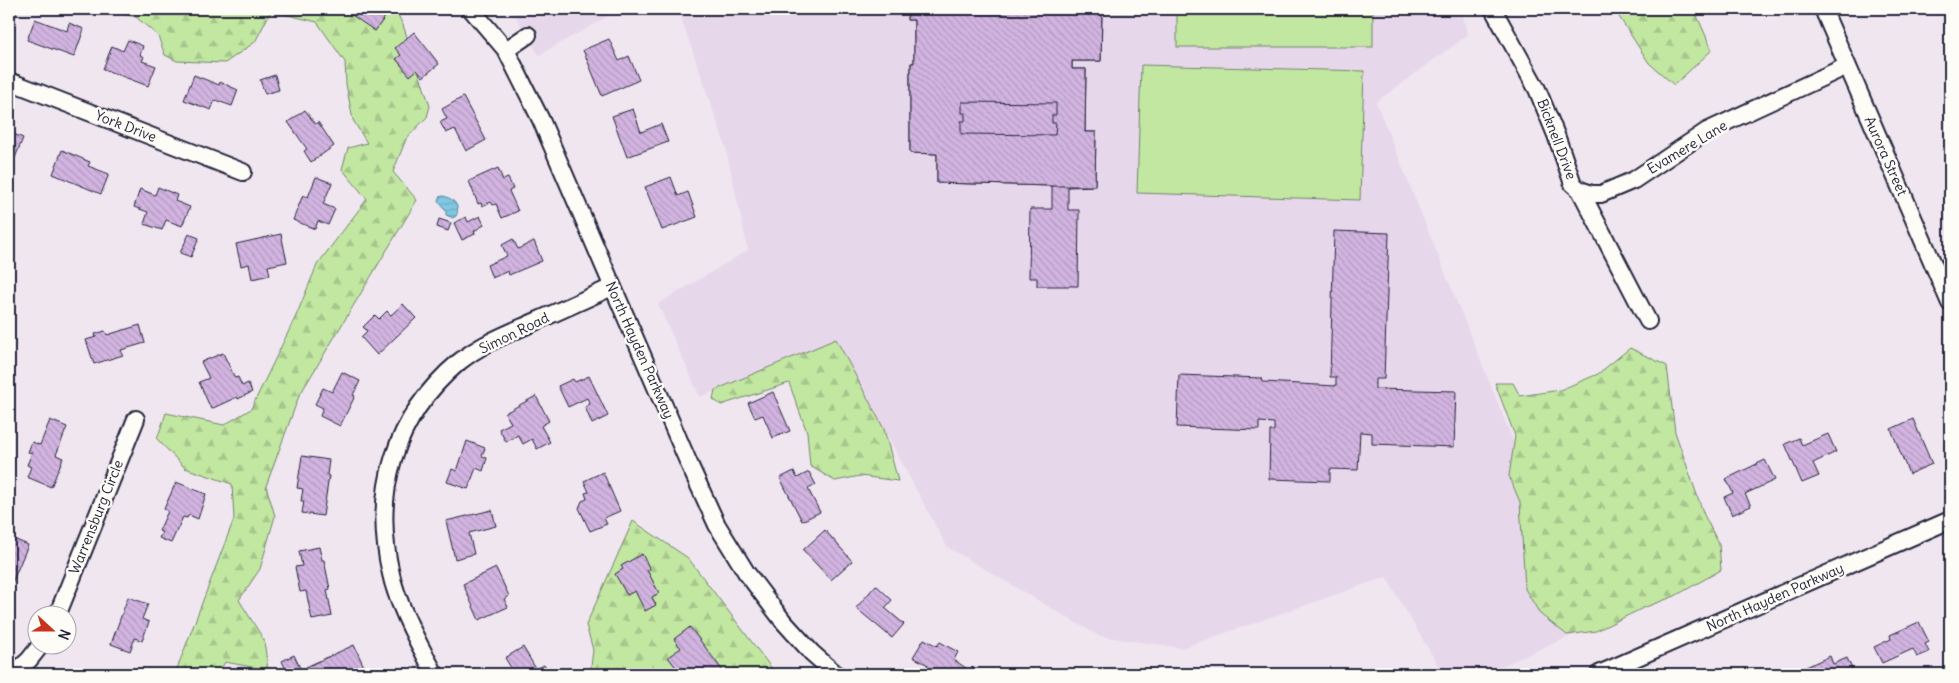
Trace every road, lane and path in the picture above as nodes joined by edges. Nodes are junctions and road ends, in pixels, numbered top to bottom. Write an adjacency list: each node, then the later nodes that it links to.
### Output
1 (471, 9): 5 (street, North Hayden Parkway)
2 (1493, 9): 9 (street, Bicknell Drive)
3 (1823, 9): 6 (street, Aurora Street)
4 (528, 35): 5 (street)
5 (506, 50): 10 (street, North Hayden Parkway)
6 (1846, 66): 9 (street, Evamere Lane); 11 (street, Aurora Street)
7 (9, 82): 8 (street, York Drive)
8 (242, 172)
9 (1580, 190): 12 (street, Bicknell Drive)
10 (612, 288): 18 (street, Simon Road); 19 (street, North Hayden Parkway)
11 (1950, 303)
12 (1648, 322)
13 (136, 419): 15 (street, Warrensburg Circle)
14 (1950, 520): 20 (street, North Hayden Parkway)
15 (61, 606)
16 (32, 656): 17 (street)
17 (13, 674)
18 (435, 674)
19 (836, 674)
20 (1599, 674)

